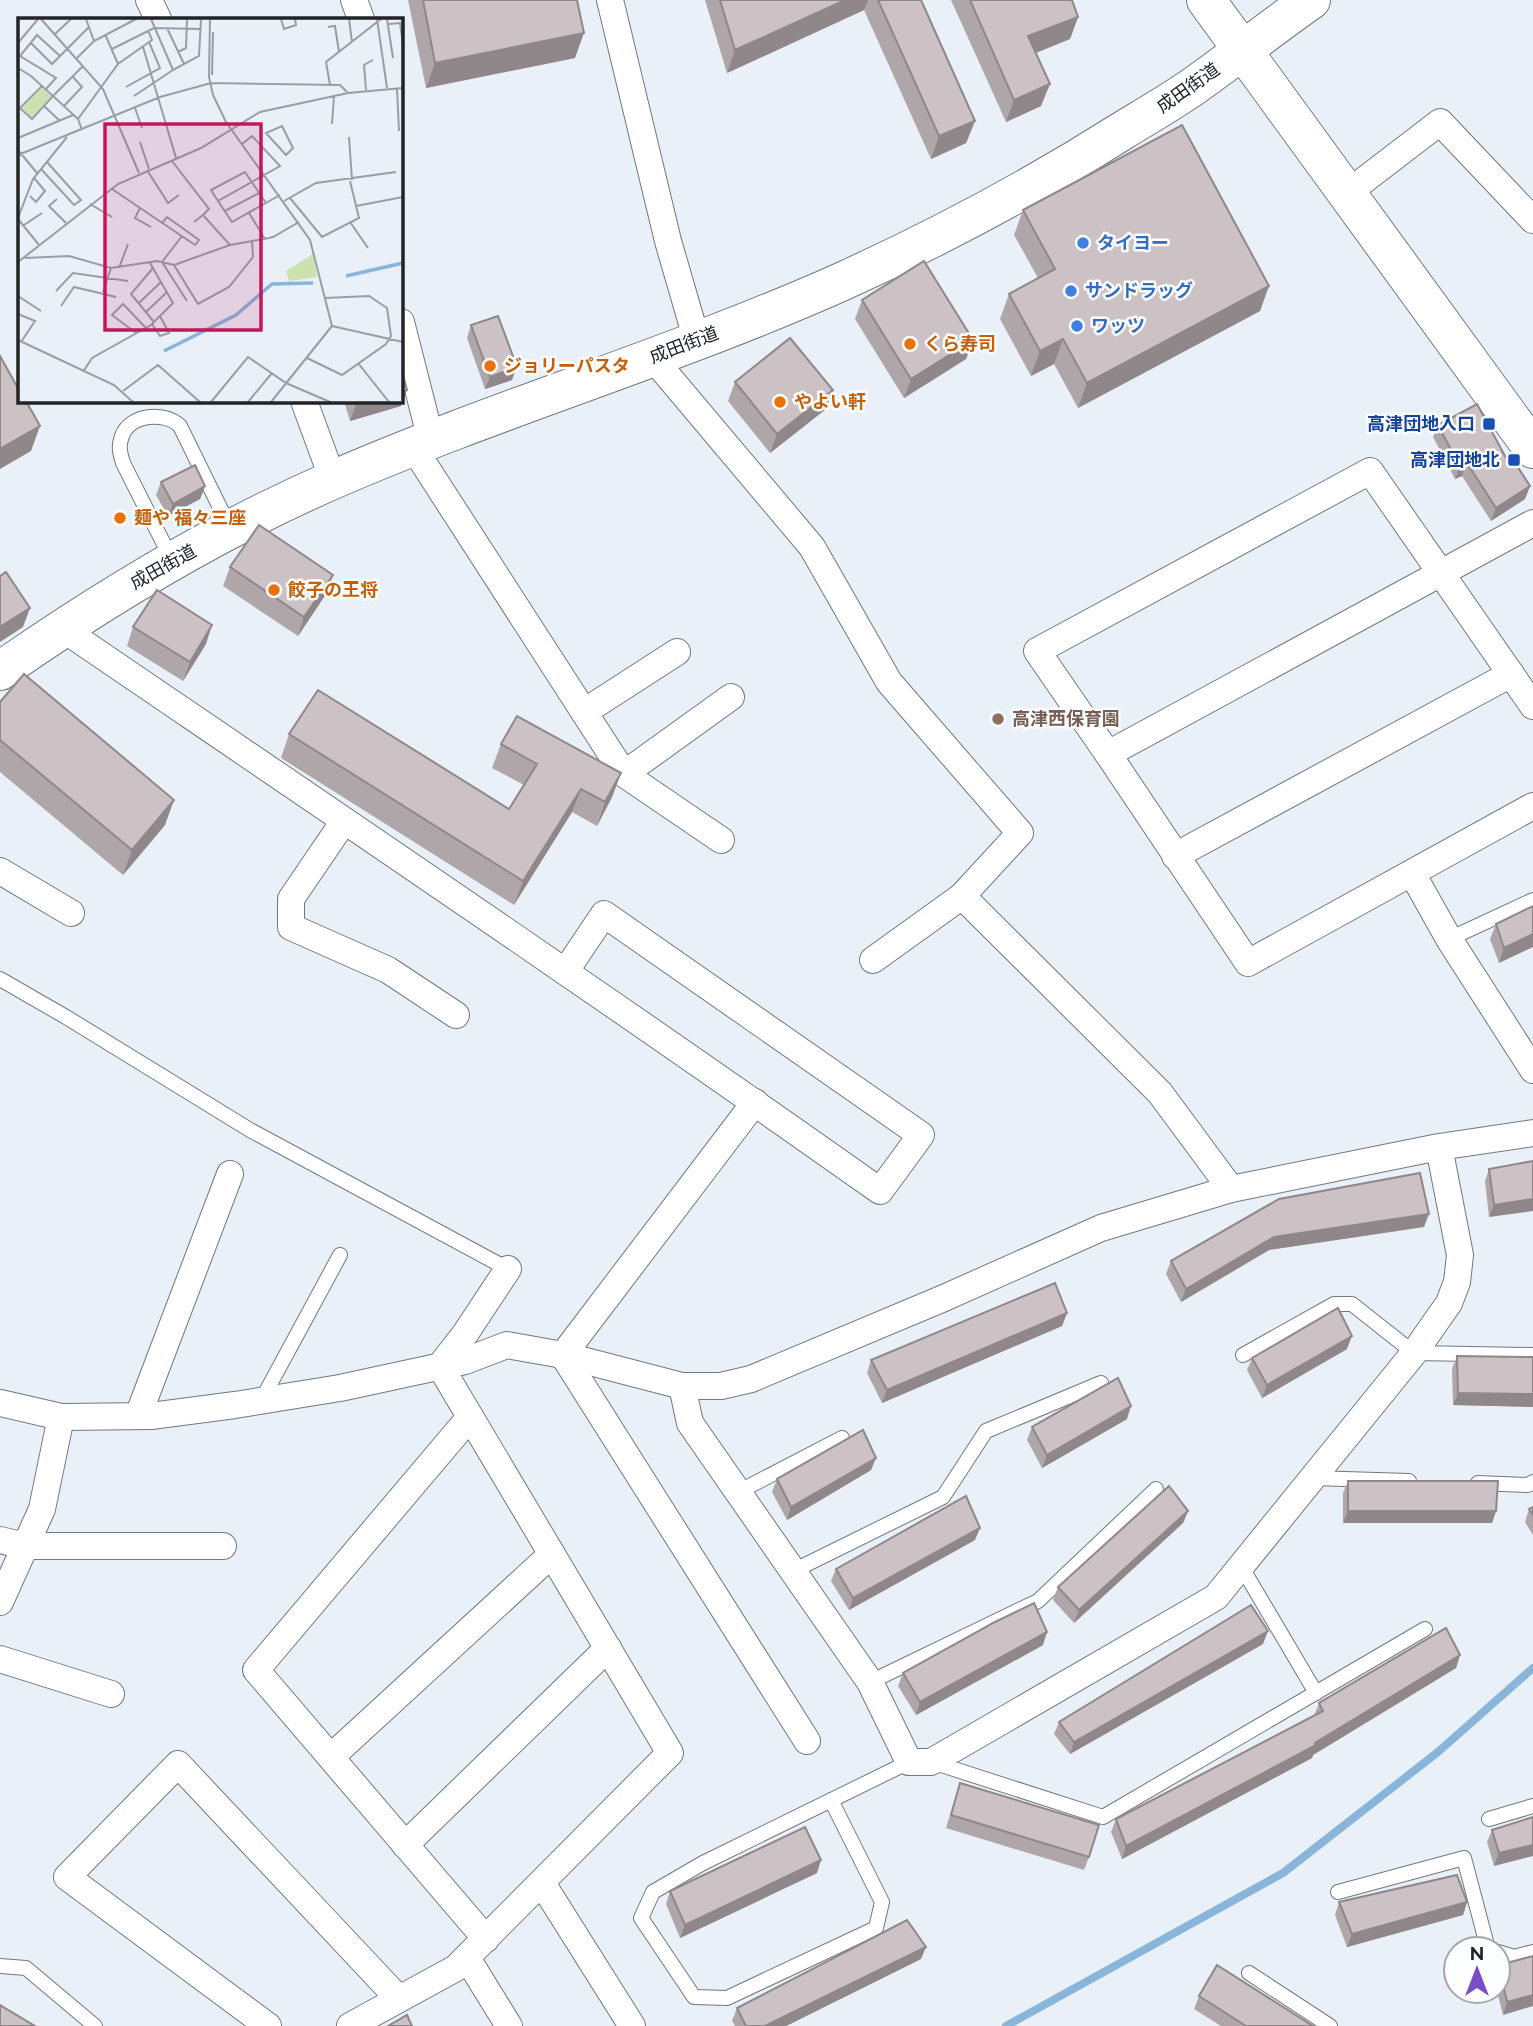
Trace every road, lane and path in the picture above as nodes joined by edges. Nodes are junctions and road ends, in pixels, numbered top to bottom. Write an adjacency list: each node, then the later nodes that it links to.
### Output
1 (149, 0): 6 (street)
2 (354, 0): 7 (street)
3 (610, 0): 12 (street)
4 (1206, 0): 8 (main road)
5 (1311, 0): 8 (main road, 成田街道)
6 (158, 18)
7 (361, 18)
8 (1241, 49): 9 (main road); 12 (main road, 成田街道)
9 (1346, 194): 10 (street); 16 (main road)
10 (1533, 220)
11 (402, 328): 15 (street)
12 (697, 341): 13 (main road, 成田街道)
13 (652, 357): 15 (main road, 成田街道); 37 (street)
14 (304, 402): 17 (street)
15 (422, 443): 17 (main road, 成田街道); 28 (street)
16 (1533, 449)
17 (333, 480): 19 (main road, 成田街道)
18 (1533, 523): 21 (street)
19 (230, 529): 20 (main road, 成田街道); 20 (lane)
20 (173, 562): 22 (main road, 成田街道)
21 (1442, 573): 25 (street); 29 (street); 29 (street)
22 (63, 629): 24 (main road, 成田街道); 32 (street)
23 (677, 652): 28 (street)
24 (0, 670)
25 (1511, 674): 27 (street); 34 (street)
26 (731, 697): 30 (street)
27 (1533, 706)
28 (584, 712): 30 (street)
29 (1108, 754): 34 (street)
30 (624, 774): 33 (street)
31 (1533, 806): 36 (street)
32 (344, 821): 42 (street); 44 (street)
33 (721, 840)
34 (1175, 856): 36 (street)
35 (0, 871): 39 (street)
36 (1412, 873): 40 (street)
37 (962, 896): 41 (street); 50 (street)
38 (1533, 900): 40 (lane)
39 (71, 913)
40 (1449, 939): 45 (street)
41 (873, 960)
42 (565, 972): 46 (street); 46 (street)
43 (0, 979): 52 (lane)
44 (456, 1016)
45 (1529, 1055)
46 (755, 1102): 54 (street)
47 (1533, 1133): 48 (street)
48 (1439, 1147): 50 (street); 53 (street)
49 (229, 1174): 62 (street)
50 (1231, 1189): 59 (street)
51 (340, 1255): 60 (lane)
52 (508, 1269): 57 (street)
53 (1413, 1353): 55 (lane); 56 (lane); 66 (street)
54 (563, 1354): 57 (street); 59 (street); 84 (street)
55 (1243, 1355)
56 (1533, 1355)
57 (440, 1366): 60 (street); 63 (street)
58 (1101, 1383): 76 (lane)
59 (682, 1386): 71 (street)
60 (261, 1401): 62 (street)
61 (0, 1403): 64 (street)
62 (138, 1416): 64 (street)
63 (470, 1417): 74 (street); 85 (street)
64 (61, 1418): 72 (street)
65 (842, 1438): 71 (lane)
66 (1312, 1478): 67 (lane); 75 (street)
67 (1420, 1482)
68 (1533, 1482): 69 (lane)
69 (1461, 1483)
70 (1156, 1489): 81 (lane)
71 (738, 1492): 76 (street)
72 (13, 1543): 73 (street); 77 (street)
73 (223, 1546)
74 (552, 1555): 79 (street); 85 (street)
75 (1241, 1566): 82 (lane); 86 (street)
76 (793, 1571): 81 (street)
77 (0, 1602)
78 (1426, 1629): 82 (lane)
79 (608, 1648): 90 (street); 91 (street)
80 (0, 1659): 83 (street)
81 (870, 1682): 86 (street)
82 (1316, 1693): 86 (lane)
83 (111, 1694)
84 (807, 1741)
85 (331, 1757): 90 (street)
86 (920, 1762): 87 (lane)
87 (831, 1800): 87 (lane)
88 (1533, 1806): 89 (lane)
89 (1489, 1819)
90 (405, 1844): 94 (street)
91 (542, 1883): 94 (street); 105 (street)
92 (1338, 1892): 93 (lane)
93 (1484, 1935)
94 (485, 1939): 97 (street)
95 (1533, 1952): 96 (lane)
96 (1512, 1956)
97 (467, 1958): 100 (street); 104 (street)
98 (0, 1966): 101 (lane)
99 (1249, 1973): 106 (lane)
100 (399, 1999): 102 (street); 103 (street)
101 (95, 2026)
102 (268, 2026)
103 (350, 2026)
104 (509, 2026)
105 (632, 2026)
106 (1330, 2026)

